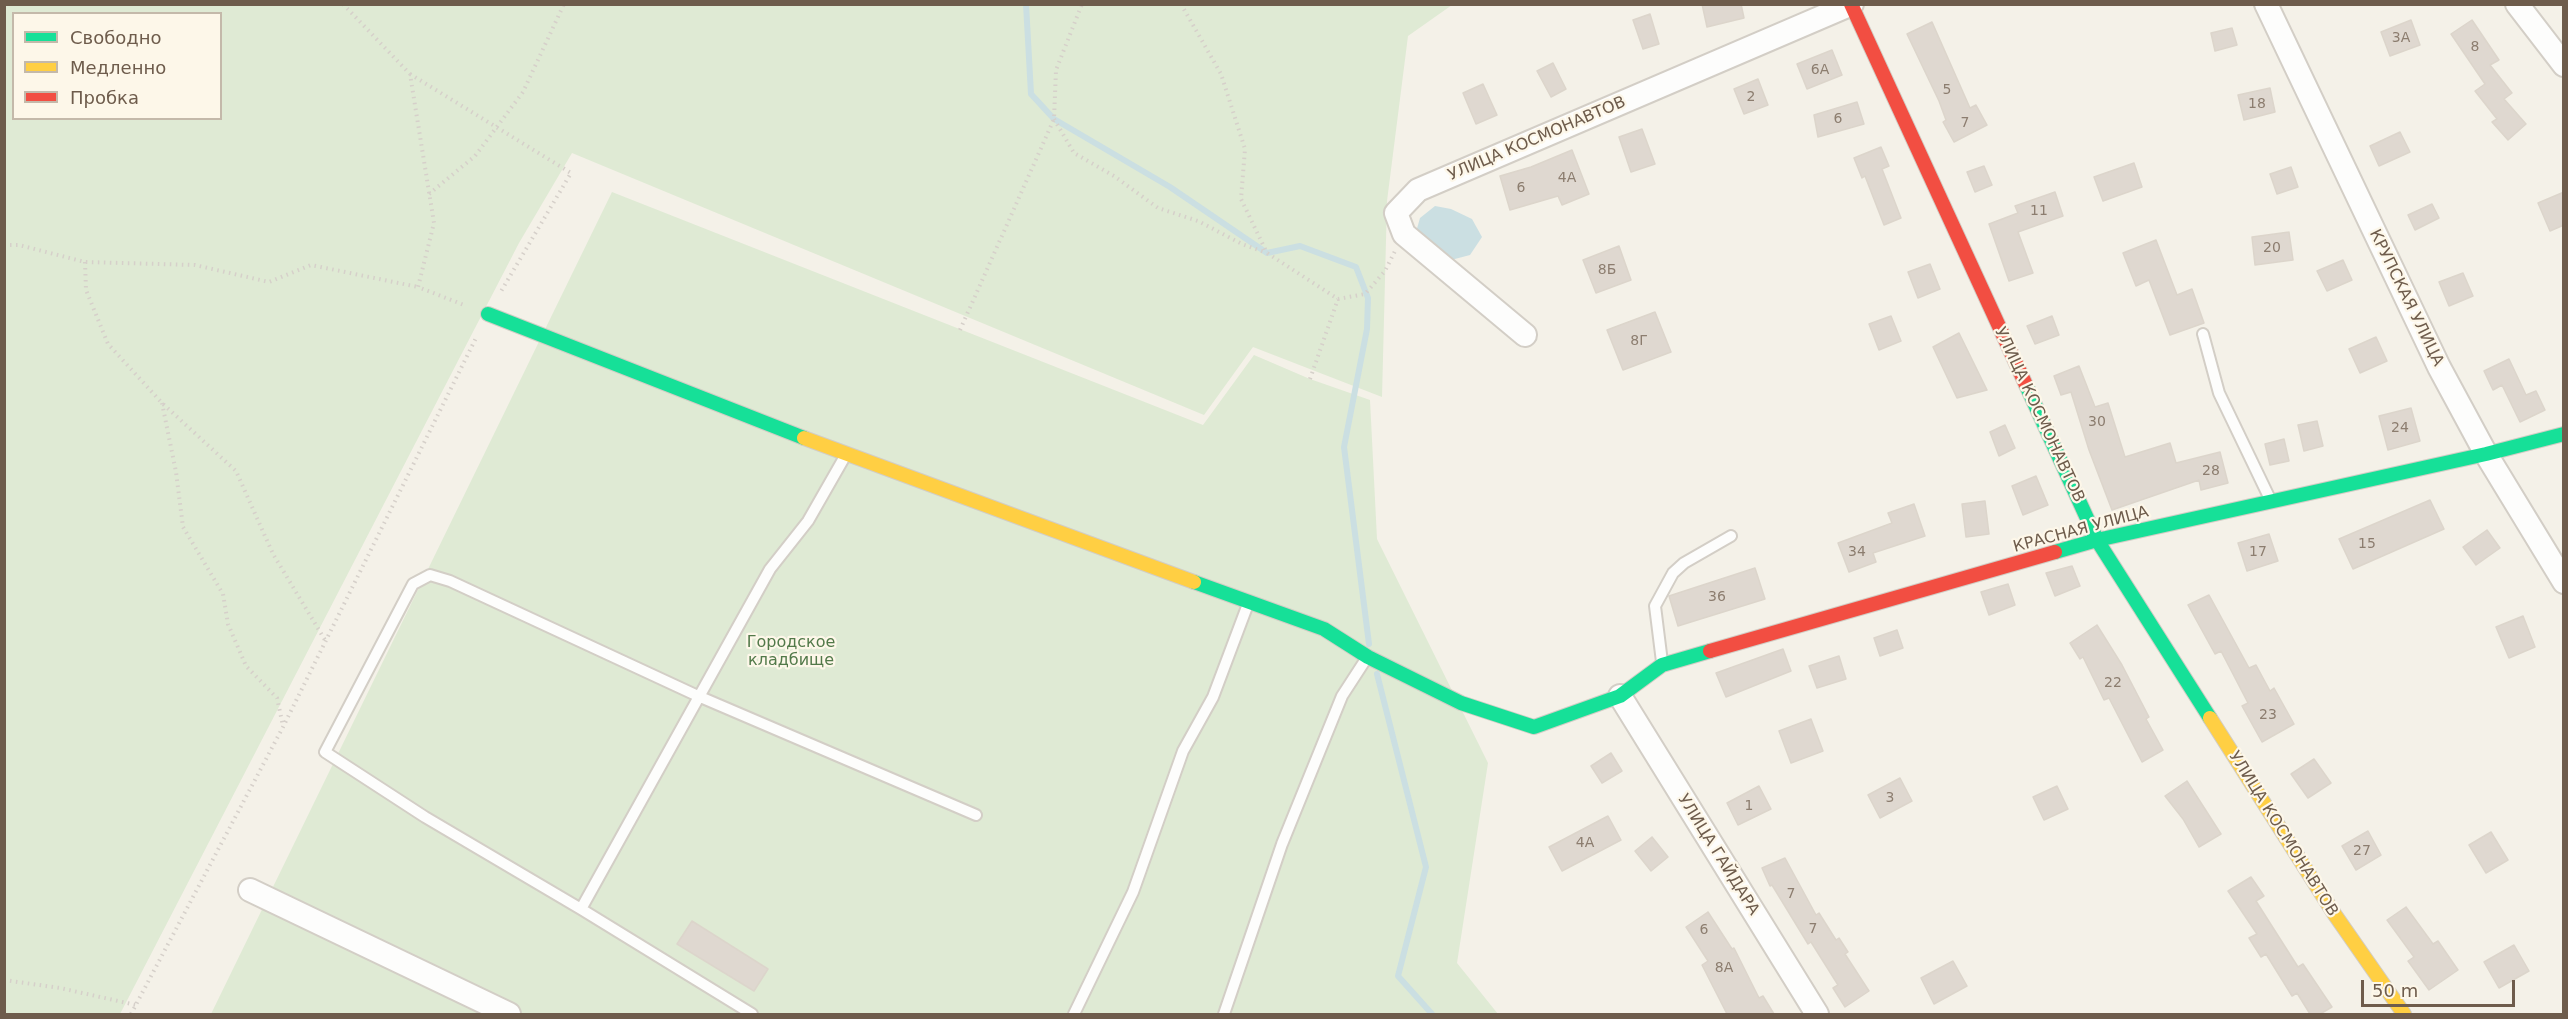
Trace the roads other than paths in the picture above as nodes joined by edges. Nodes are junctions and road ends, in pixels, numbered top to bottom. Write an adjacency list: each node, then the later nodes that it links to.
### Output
1 (2266, 4): 9 (street, КРУПСКАЯ УЛИЦА)
2 (2517, 4): 4 (street)
3 (1851, 5): 7 (street, УЛИЦА КОСМОНАВТОВ); 13 (street, УЛИЦА КОСМОНАВТОВ)
4 (2564, 65)
5 (488, 315): 10 (street, КРАСНАЯ УЛИЦА)
6 (2203, 334): 11 (lane)
7 (1525, 336)
8 (2564, 434): 9 (street, КРАСНАЯ УЛИЦА)
9 (2486, 454): 11 (street, КРАСНАЯ УЛИЦА); 14 (street, КРУПСКАЯ УЛИЦА)
10 (846, 455): 15 (street, КРАСНАЯ УЛИЦА); 18 (lane)
11 (2271, 502): 13 (street, КРАСНАЯ УЛИЦА)
12 (1731, 536): 17 (lane)
13 (2097, 540): 17 (street, КРАСНАЯ УЛИЦА); 28 (street, УЛИЦА КОСМОНАВТОВ)
14 (2564, 582)
15 (1249, 600): 16 (street, КРАСНАЯ УЛИЦА); 25 (lane)
16 (1368, 657): 19 (street, КРАСНАЯ УЛИЦА); 26 (lane)
17 (1662, 665): 19 (street, КРАСНАЯ УЛИЦА)
18 (698, 696): 20 (lane); 22 (lane); 22 (lane)
19 (1620, 696): 27 (street, УЛИЦА ГАЙДАРА)
20 (976, 816)
21 (250, 890): 23 (street)
22 (581, 909): 24 (lane)
23 (509, 1014)
24 (752, 1014)
25 (1074, 1014)
26 (1224, 1014)
27 (1817, 1014)
28 (2404, 1014)

